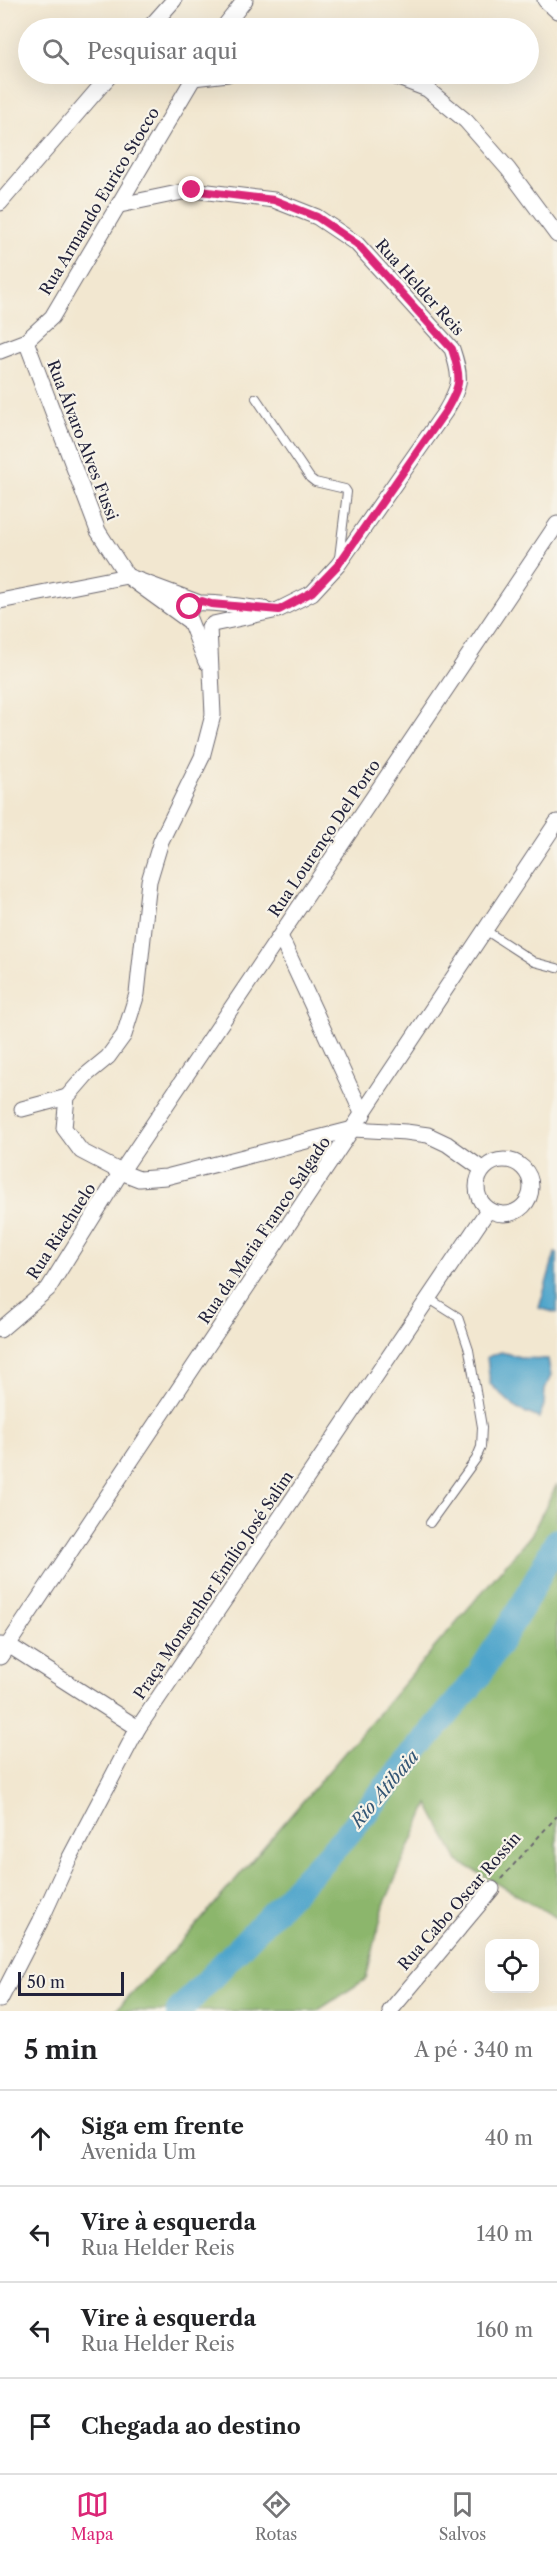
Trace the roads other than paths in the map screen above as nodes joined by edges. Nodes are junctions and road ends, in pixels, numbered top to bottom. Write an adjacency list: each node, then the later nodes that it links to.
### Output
1 (174, 0): 5 (street)
2 (245, 0): 6 (street)
3 (545, 0): 4 (street)
4 (557, 11)
5 (158, 18)
6 (231, 18)
7 (102, 84): 10 (street)
8 (189, 84): 11 (street, Rua Armando Eurico Stocco)
9 (414, 84): 12 (street)
10 (0, 202)
11 (120, 205): 13 (street, Rua Armando Eurico Stocco); 17 (street, Rua Helder Reis)
12 (557, 235)
13 (26, 341): 14 (street); 18 (street, Rua Álvaro Alves Fussi)
14 (0, 351)
15 (256, 398): 17 (lane)
16 (557, 524): 27 (street, Rua Lourenço Del Porto)
17 (338, 565): 21 (street, Rua Helder Reis)
18 (127, 576): 19 (street); 20 (street); 22 (street, Rua Álvaro Alves Fussi)
19 (0, 601)
20 (204, 603): 21 (street); 22 (street); 23 (street)
21 (279, 610): 23 (street, Rua Helder Reis)
22 (191, 623): 23 (street); 24 (street)
23 (211, 626): 24 (street)
24 (211, 674): 29 (street)
25 (557, 822): 26 (street, Rua da Maria Franco Salgado)
26 (485, 930): 28 (lane); 31 (street, Rua da Maria Franco Salgado)
27 (280, 936): 31 (street); 34 (street, Rua Lourenço Del Porto)
28 (557, 968)
29 (67, 1097): 30 (street); 34 (street)
30 (22, 1109)
31 (363, 1115): 32 (street, Rua da Maria Franco Salgado)
32 (353, 1130): 33 (street); 34 (street); 39 (street, Rua da Maria Franco Salgado)
33 (482, 1169): 35 (street); 35 (street)
34 (121, 1172): 37 (street, Rua Riachuelo)
35 (488, 1209): 36 (street, Praça Monsenhor Emílio José Salim)
36 (428, 1298): 38 (lane); 40 (street, Praça Monsenhor Emílio José Salim)
37 (0, 1330)
38 (430, 1522)
39 (3, 1649): 40 (street)
40 (138, 1728): 42 (street, Praça Monsenhor Emílio José Salim)
41 (492, 1888): 43 (street, Rua Cabo Oscar Rossin)
42 (0, 2000)
43 (390, 2011)

